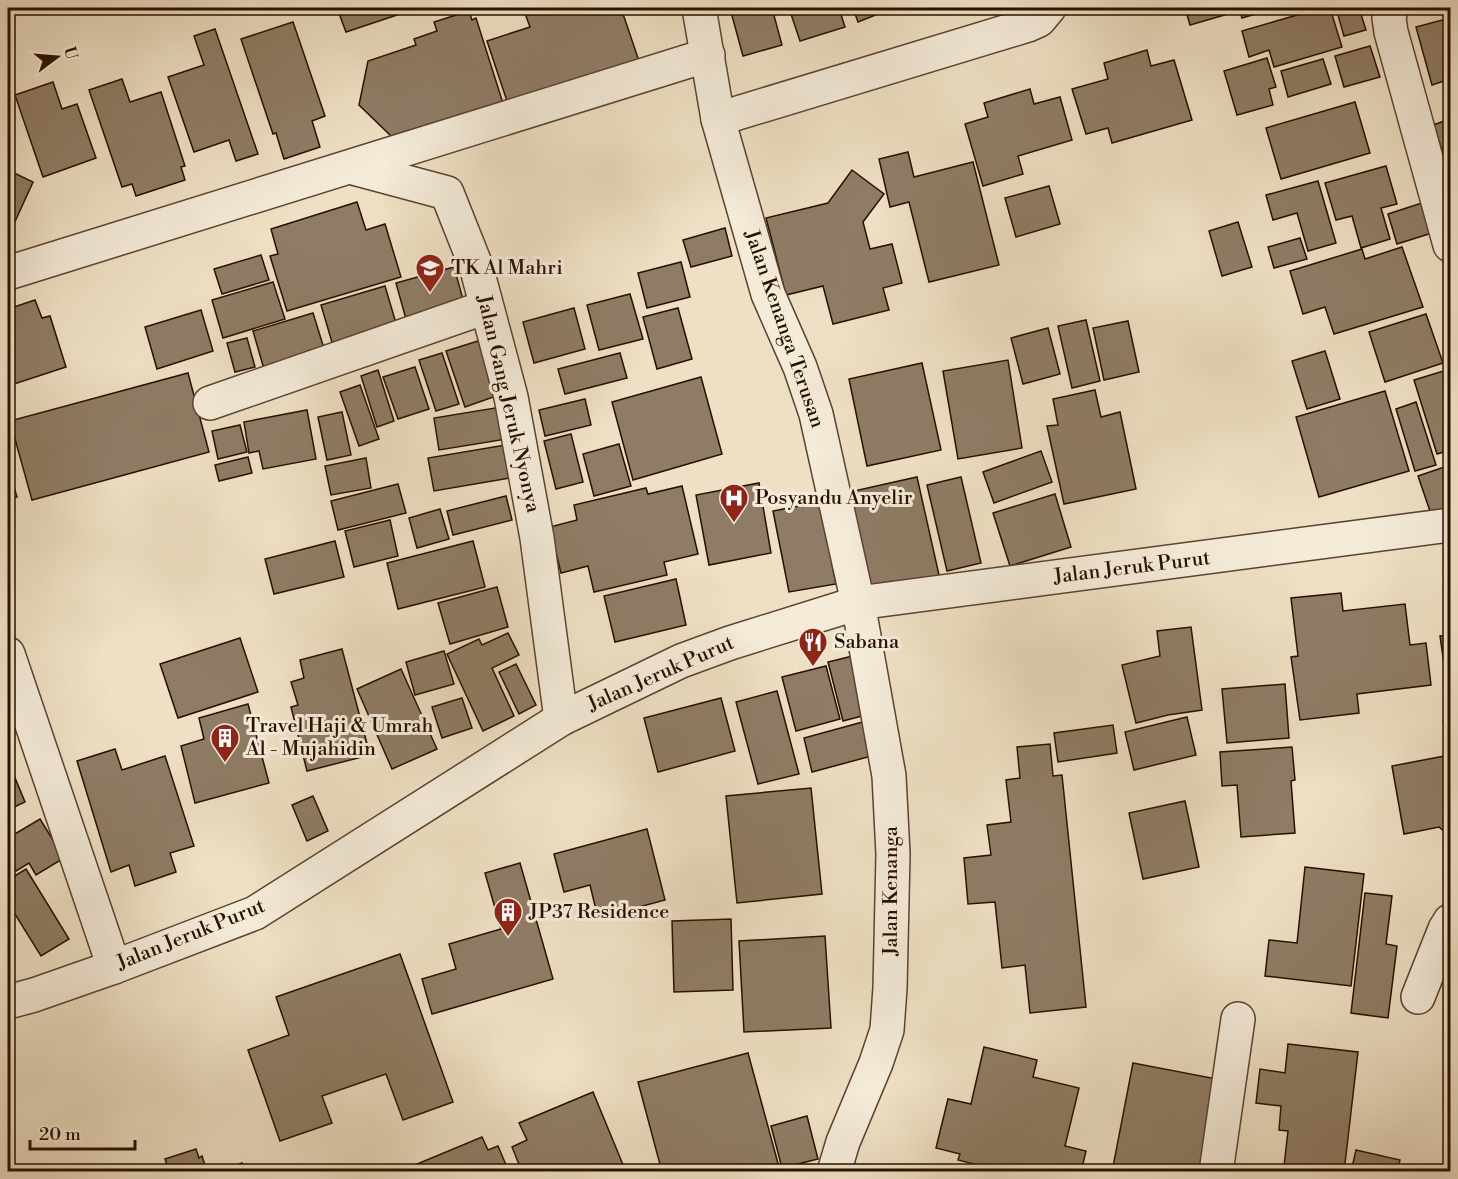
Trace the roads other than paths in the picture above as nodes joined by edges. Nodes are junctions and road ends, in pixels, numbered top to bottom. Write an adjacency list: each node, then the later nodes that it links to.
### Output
1 (699, 8): 4 (street, Jalan Kenanga Terusan)
2 (1049, 8): 5 (street)
3 (1391, 8): 7 (street)
4 (708, 55): 5 (street, Jalan Kenanga Terusan); 6 (street)
5 (718, 119): 12 (street, Jalan Kenanga Terusan)
6 (350, 167): 8 (street); 9 (street, Jalan Gang Jeruk Nyonya)
7 (1450, 245)
8 (8, 273)
9 (486, 306): 10 (street); 14 (street, Jalan Gang Jeruk Nyonya)
10 (210, 403)
11 (1450, 525): 12 (street, Jalan Jeruk Purut)
12 (858, 603): 14 (street, Jalan Jeruk Purut); 20 (street, Jalan Kenanga)
13 (8, 654): 16 (street)
14 (561, 719): 16 (street, Jalan Jeruk Purut)
15 (1450, 921): 17 (street)
16 (114, 967): 18 (street, Jalan Jeruk Purut)
17 (1418, 997)
18 (8, 1002)
19 (1238, 1019): 21 (street)
20 (834, 1172)
21 (1216, 1172)

